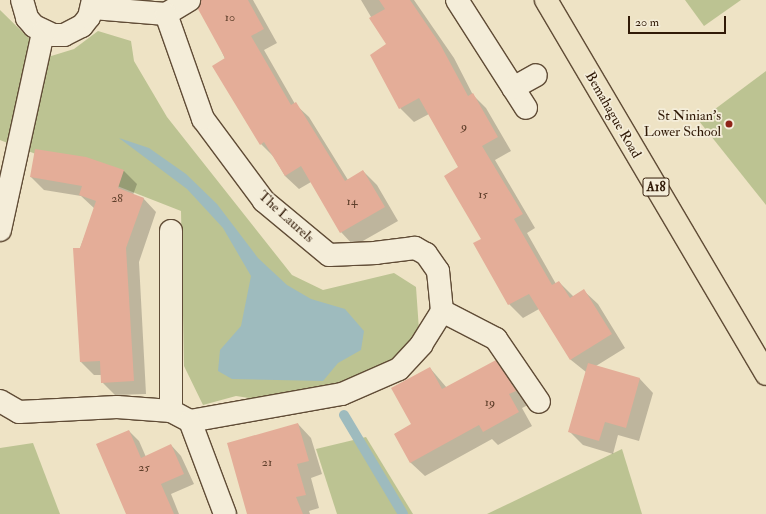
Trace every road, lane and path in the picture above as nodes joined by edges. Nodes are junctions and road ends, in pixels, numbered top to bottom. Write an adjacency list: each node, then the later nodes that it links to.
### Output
1 (22, 0): 7 (street)
2 (188, 0): 6 (street)
3 (457, 0): 9 (street)
4 (546, 0): 14 (highway, Bemahague Road / A18)
5 (93, 4): 6 (street); 7 (street)
6 (166, 14): 13 (street, The Laurels)
7 (43, 32): 11 (street)
8 (536, 75): 9 (street)
9 (513, 88): 10 (street)
10 (526, 108)
11 (0, 230)
12 (171, 231): 17 (street)
13 (442, 310): 16 (street); 18 (street)
14 (766, 374)
15 (0, 401): 17 (street)
16 (539, 402)
17 (171, 411): 18 (street)
18 (190, 421): 19 (street)
19 (225, 514)

